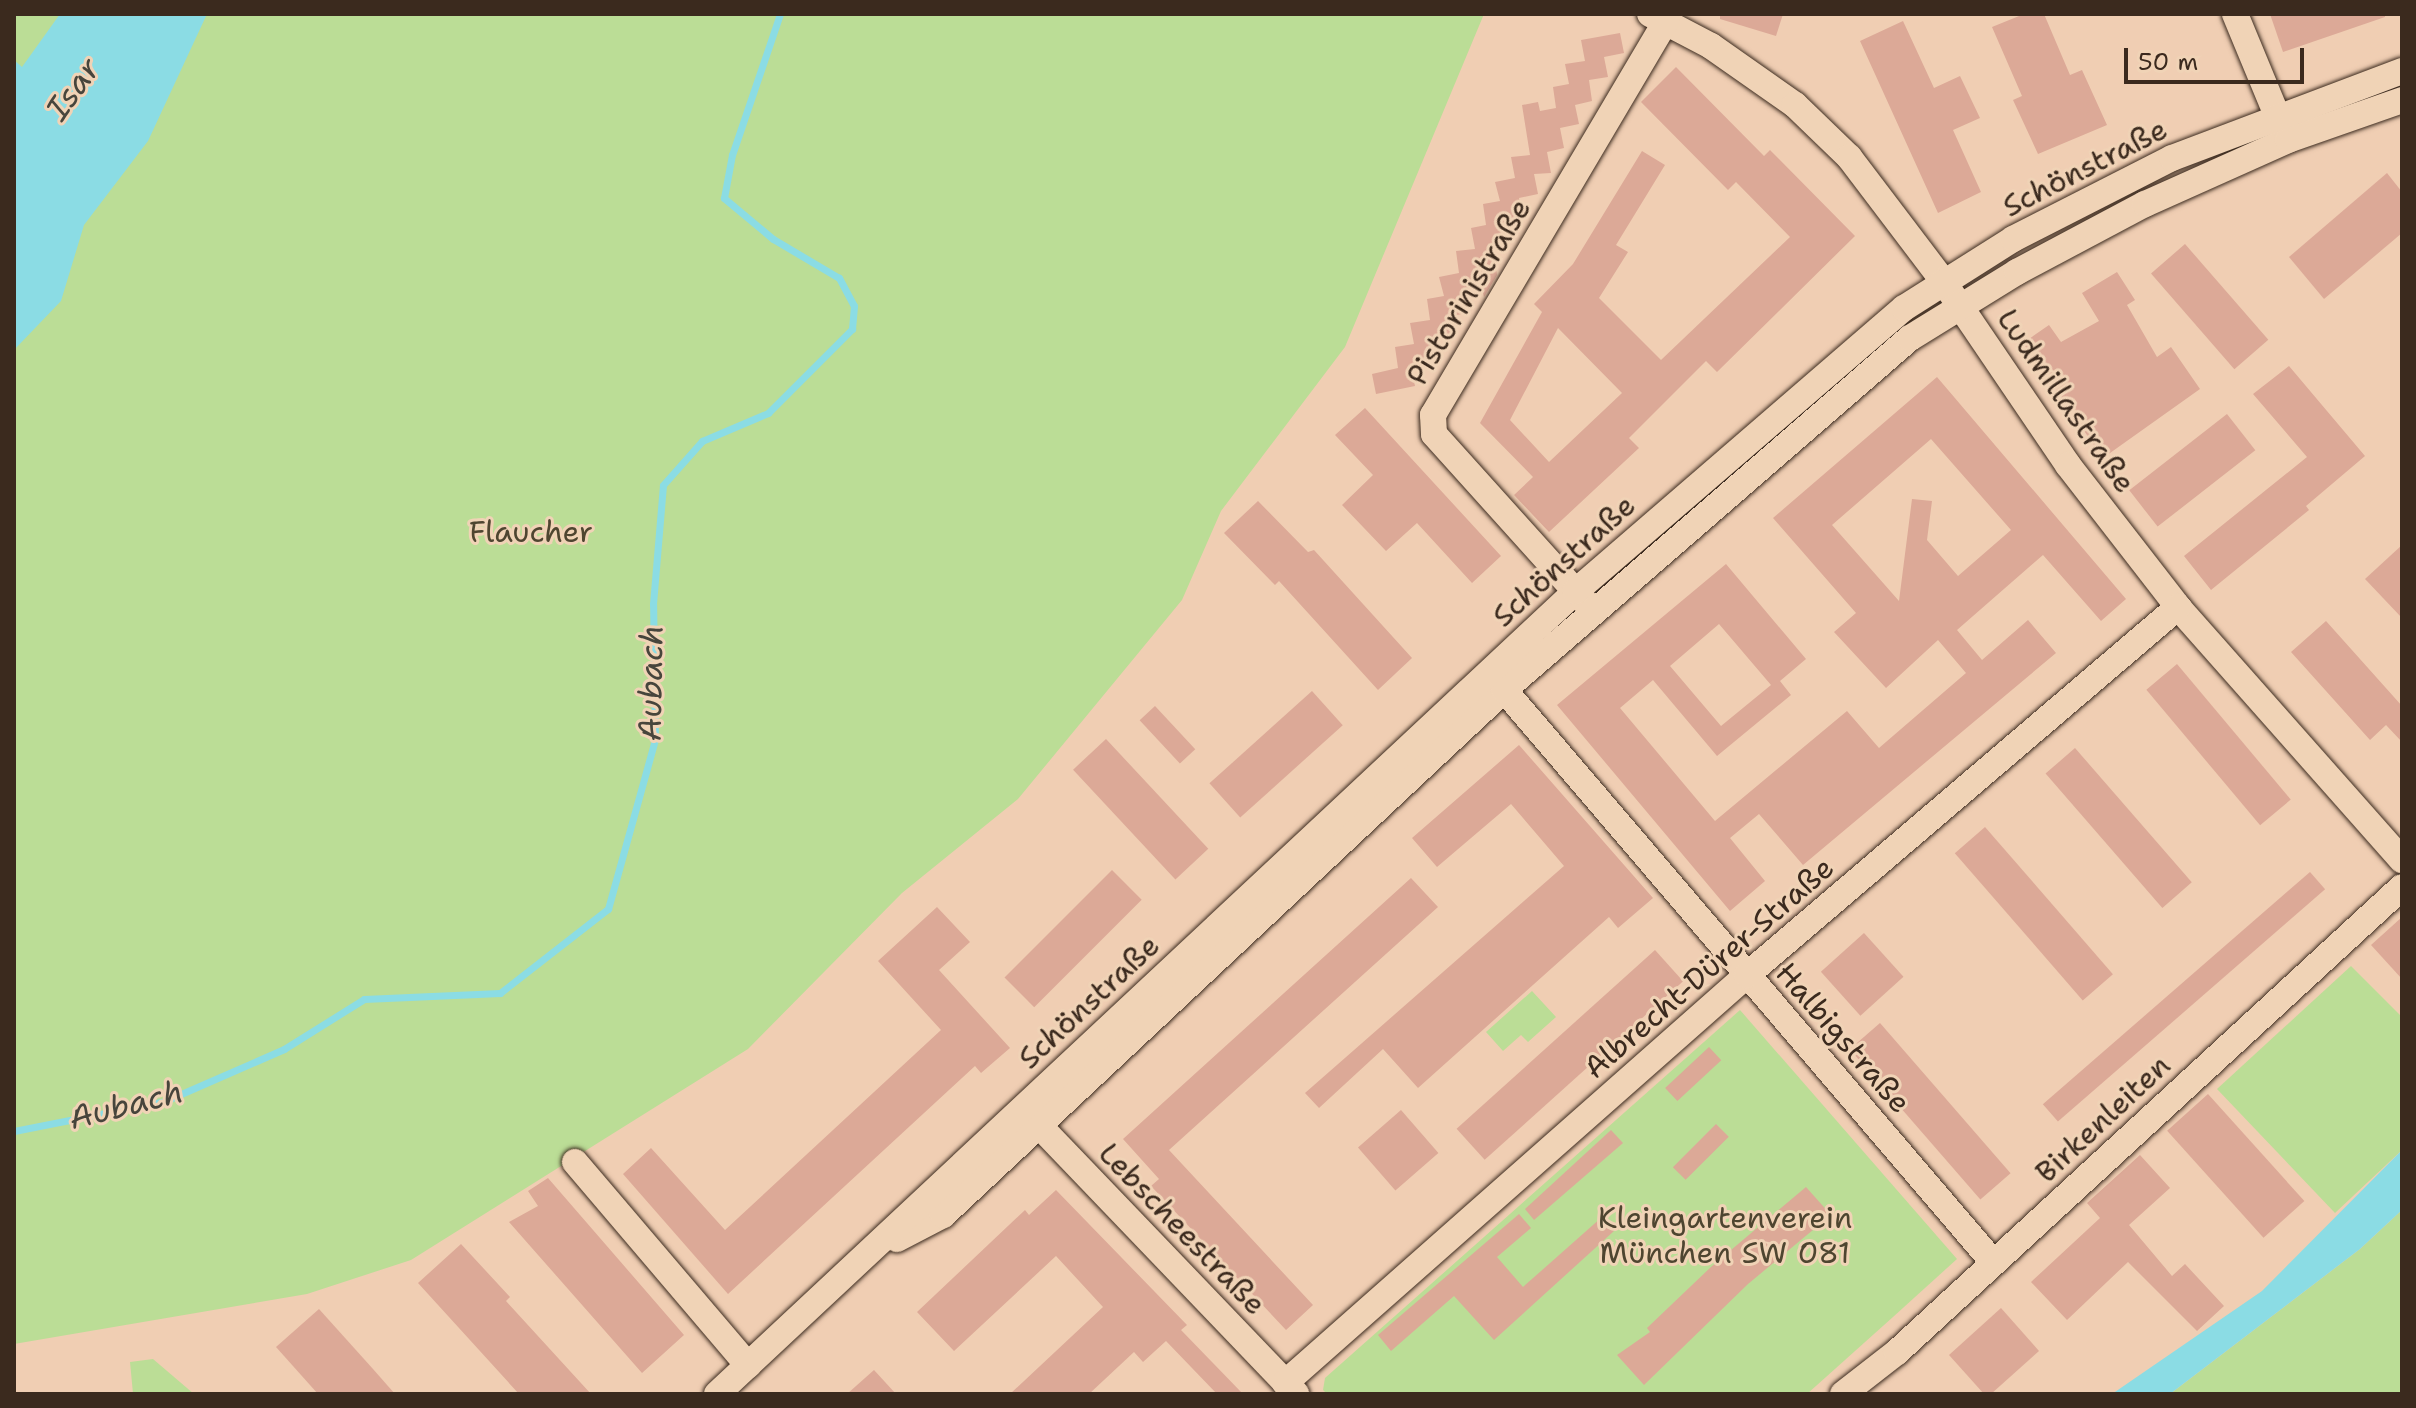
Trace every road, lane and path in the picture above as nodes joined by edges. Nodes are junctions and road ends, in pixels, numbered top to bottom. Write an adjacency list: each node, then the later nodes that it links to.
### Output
1 (2235, 14): 5 (street)
2 (1658, 18): 7 (street, Ludmillastraße); 9 (street, Pistorinistraße)
3 (2402, 71): 5 (street, Schönstraße)
4 (2402, 100): 6 (street, Schönstraße)
5 (2276, 115): 6 (street); 7 (street, Schönstraße)
6 (2288, 140): 8 (street, Schönstraße)
7 (1943, 281): 8 (street, Ludmillastraße); 9 (street, Schönstraße)
8 (1959, 306): 10 (street, Ludmillastraße); 11 (street, Schönstraße)
9 (1576, 591): 11 (street, Pistorinistraße); 12 (street, Schönstraße)
10 (2178, 607): 13 (street, Ludmillastraße); 15 (street, Albrecht-Dürer-Straße)
11 (1593, 612): 12 (street, Schönstraße)
12 (1497, 681): 15 (street, Halbigstraße); 16 (street, Schönstraße)
13 (2402, 860)
14 (2402, 887): 18 (street, Birkenleiten)
15 (1747, 975): 18 (street, Halbigstraße); 20 (street, Albrecht-Dürer-Straße)
16 (1030, 1117): 19 (street, Schönstraße); 20 (street, Lebscheestraße)
17 (575, 1162): 19 (street)
18 (1993, 1262): 22 (street, Birkenleiten)
19 (748, 1365): 21 (street, Schönstraße)
20 (1291, 1388)
21 (717, 1394)
22 (1843, 1394)

